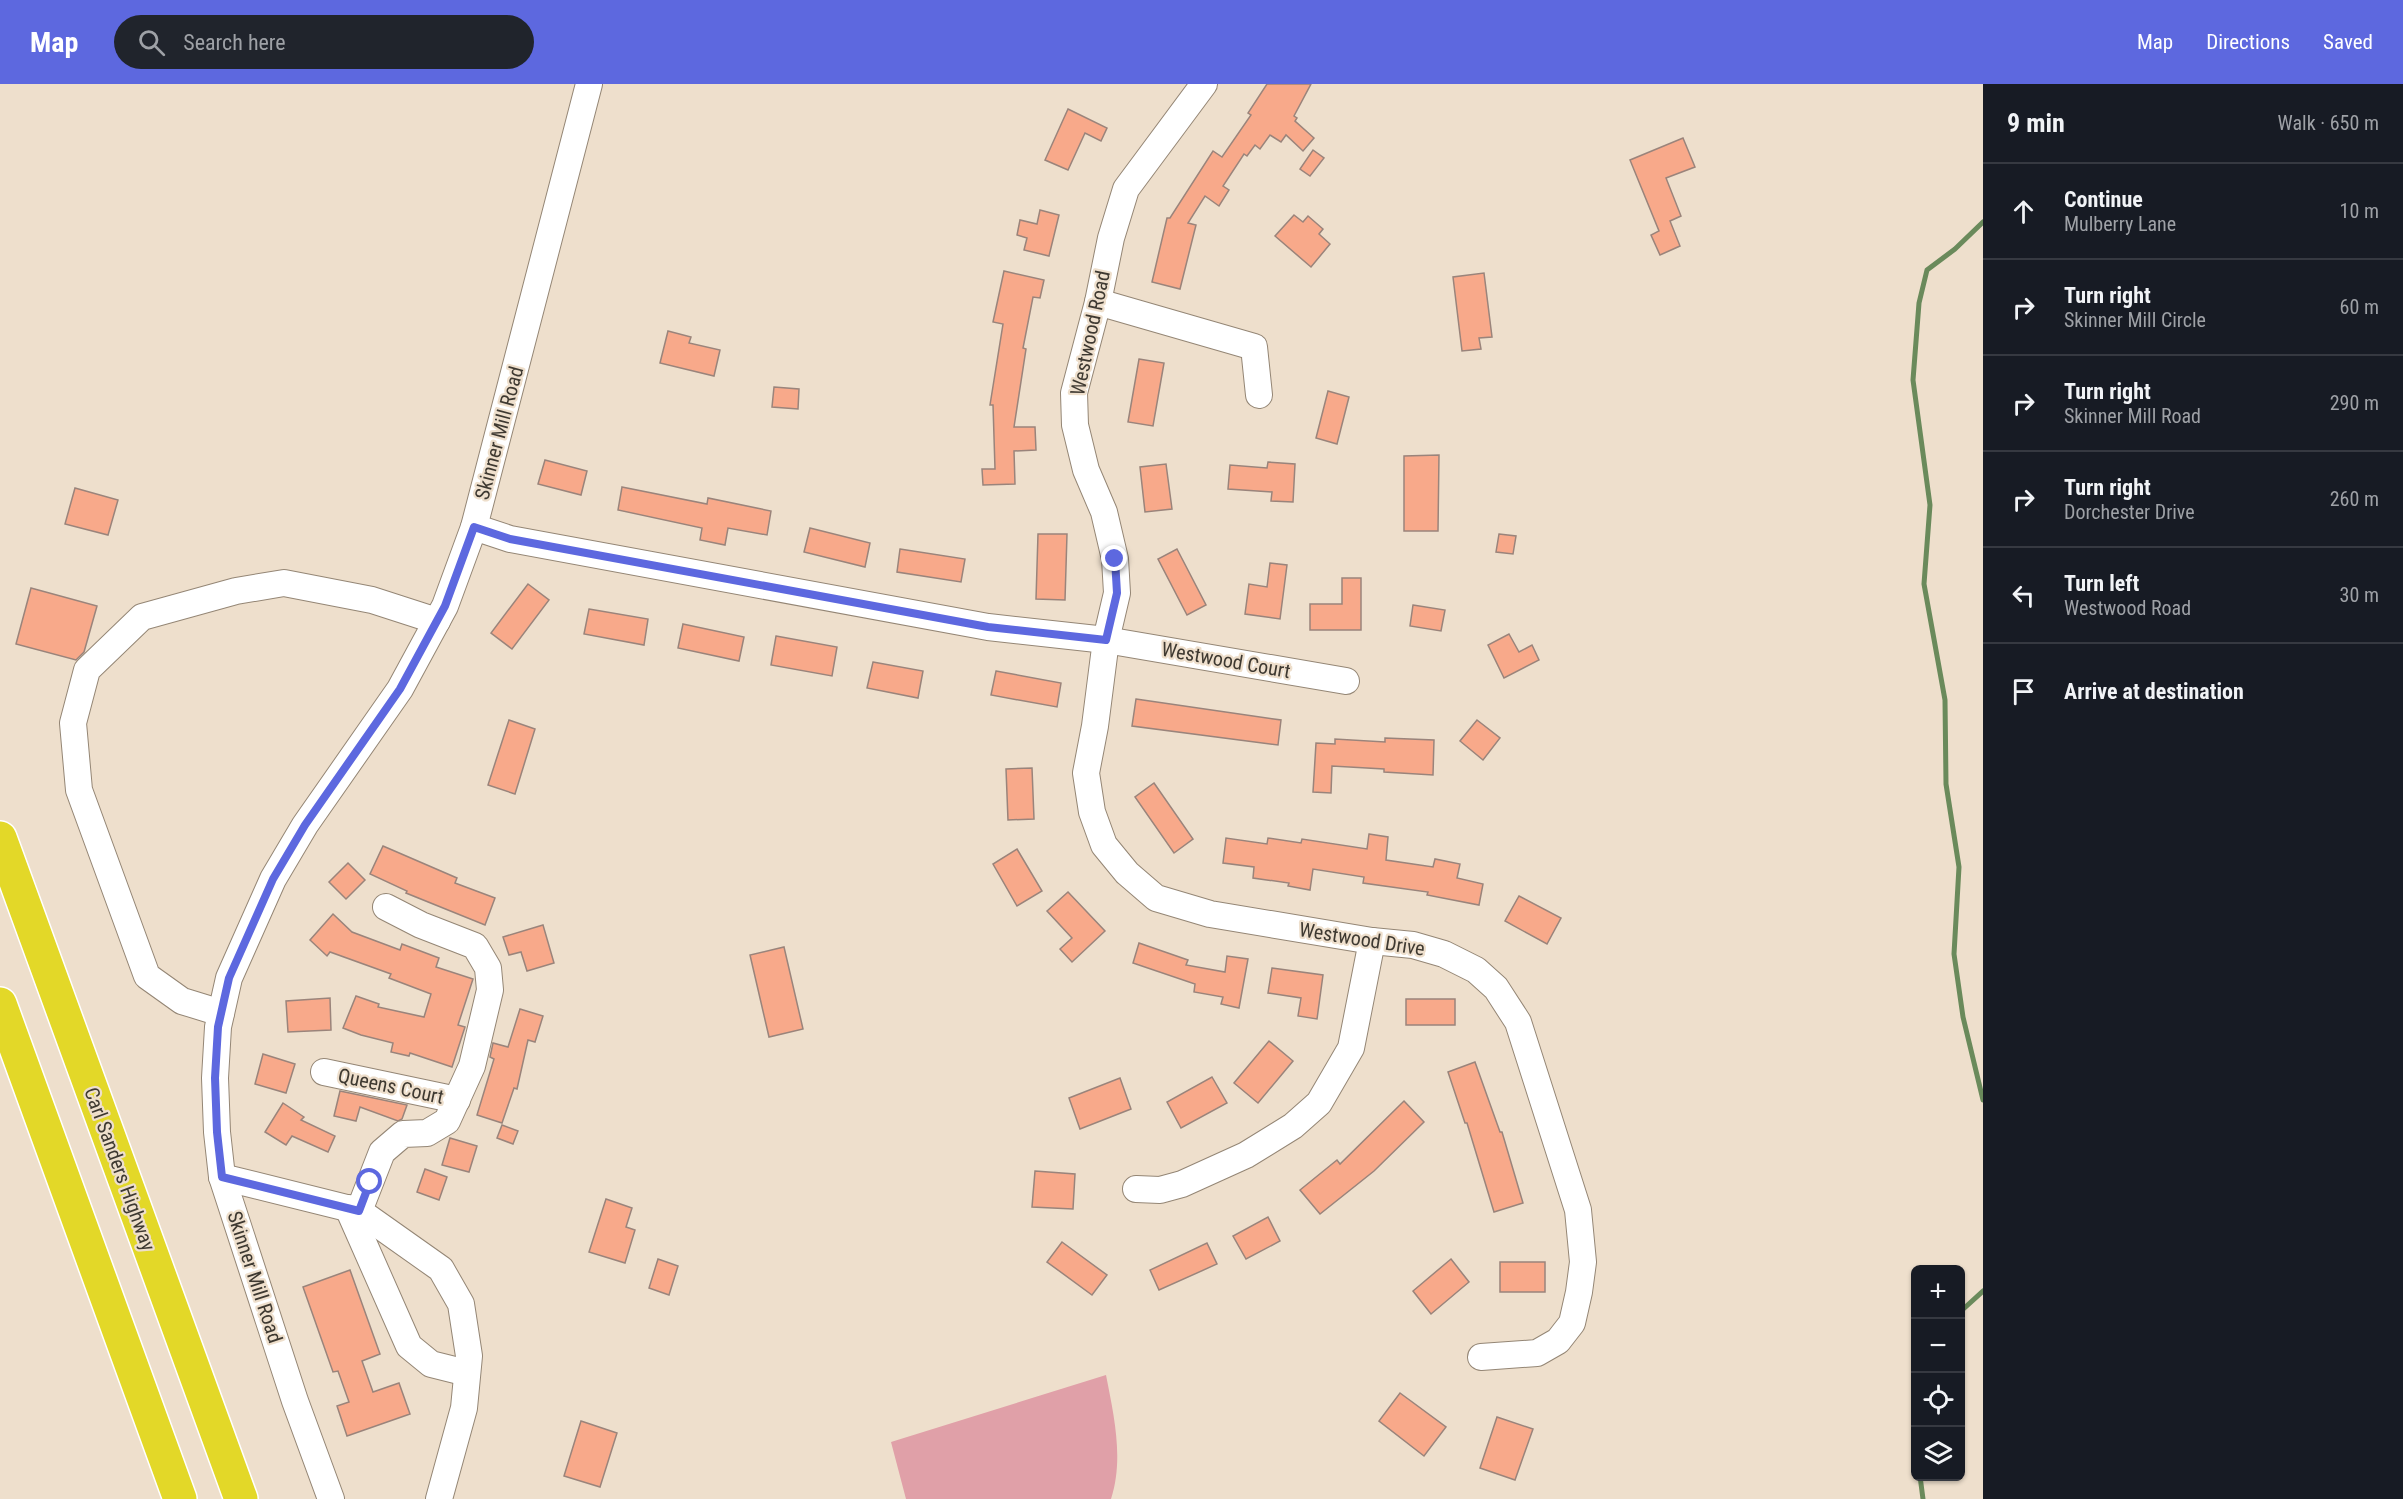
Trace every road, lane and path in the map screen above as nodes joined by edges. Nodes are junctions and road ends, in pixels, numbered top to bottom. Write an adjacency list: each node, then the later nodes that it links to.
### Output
1 (589, 84): 5 (street, Skinner Mill Road)
2 (1204, 84): 3 (street, Westwood Road)
3 (1098, 302): 4 (street); 7 (street, Westwood Road)
4 (1259, 395)
5 (474, 527): 6 (street, Skinner Mill Road); 7 (street, Westwood Court)
6 (437, 621): 13 (street, Skinner Mill Road); 13 (street)
7 (1106, 640): 8 (street, Westwood Court); 11 (street, Westwood Drive)
8 (1346, 681)
9 (0, 838): 22 (highway, Carl Sanders Highway)
10 (386, 907): 15 (street)
11 (1372, 941): 17 (street); 19 (street, Westwood Drive)
12 (0, 1004): 21 (highway)
13 (221, 1013): 16 (street, Skinner Mill Road)
14 (324, 1072): 15 (street, Queens Court)
15 (457, 1100): 18 (street)
16 (222, 1177): 18 (street); 23 (street, Skinner Mill Road)
17 (1136, 1189)
18 (354, 1210): 20 (street); 20 (street)
19 (1481, 1357)
20 (467, 1373): 24 (street)
21 (180, 1499)
22 (241, 1499)
23 (331, 1499)
24 (440, 1499)

